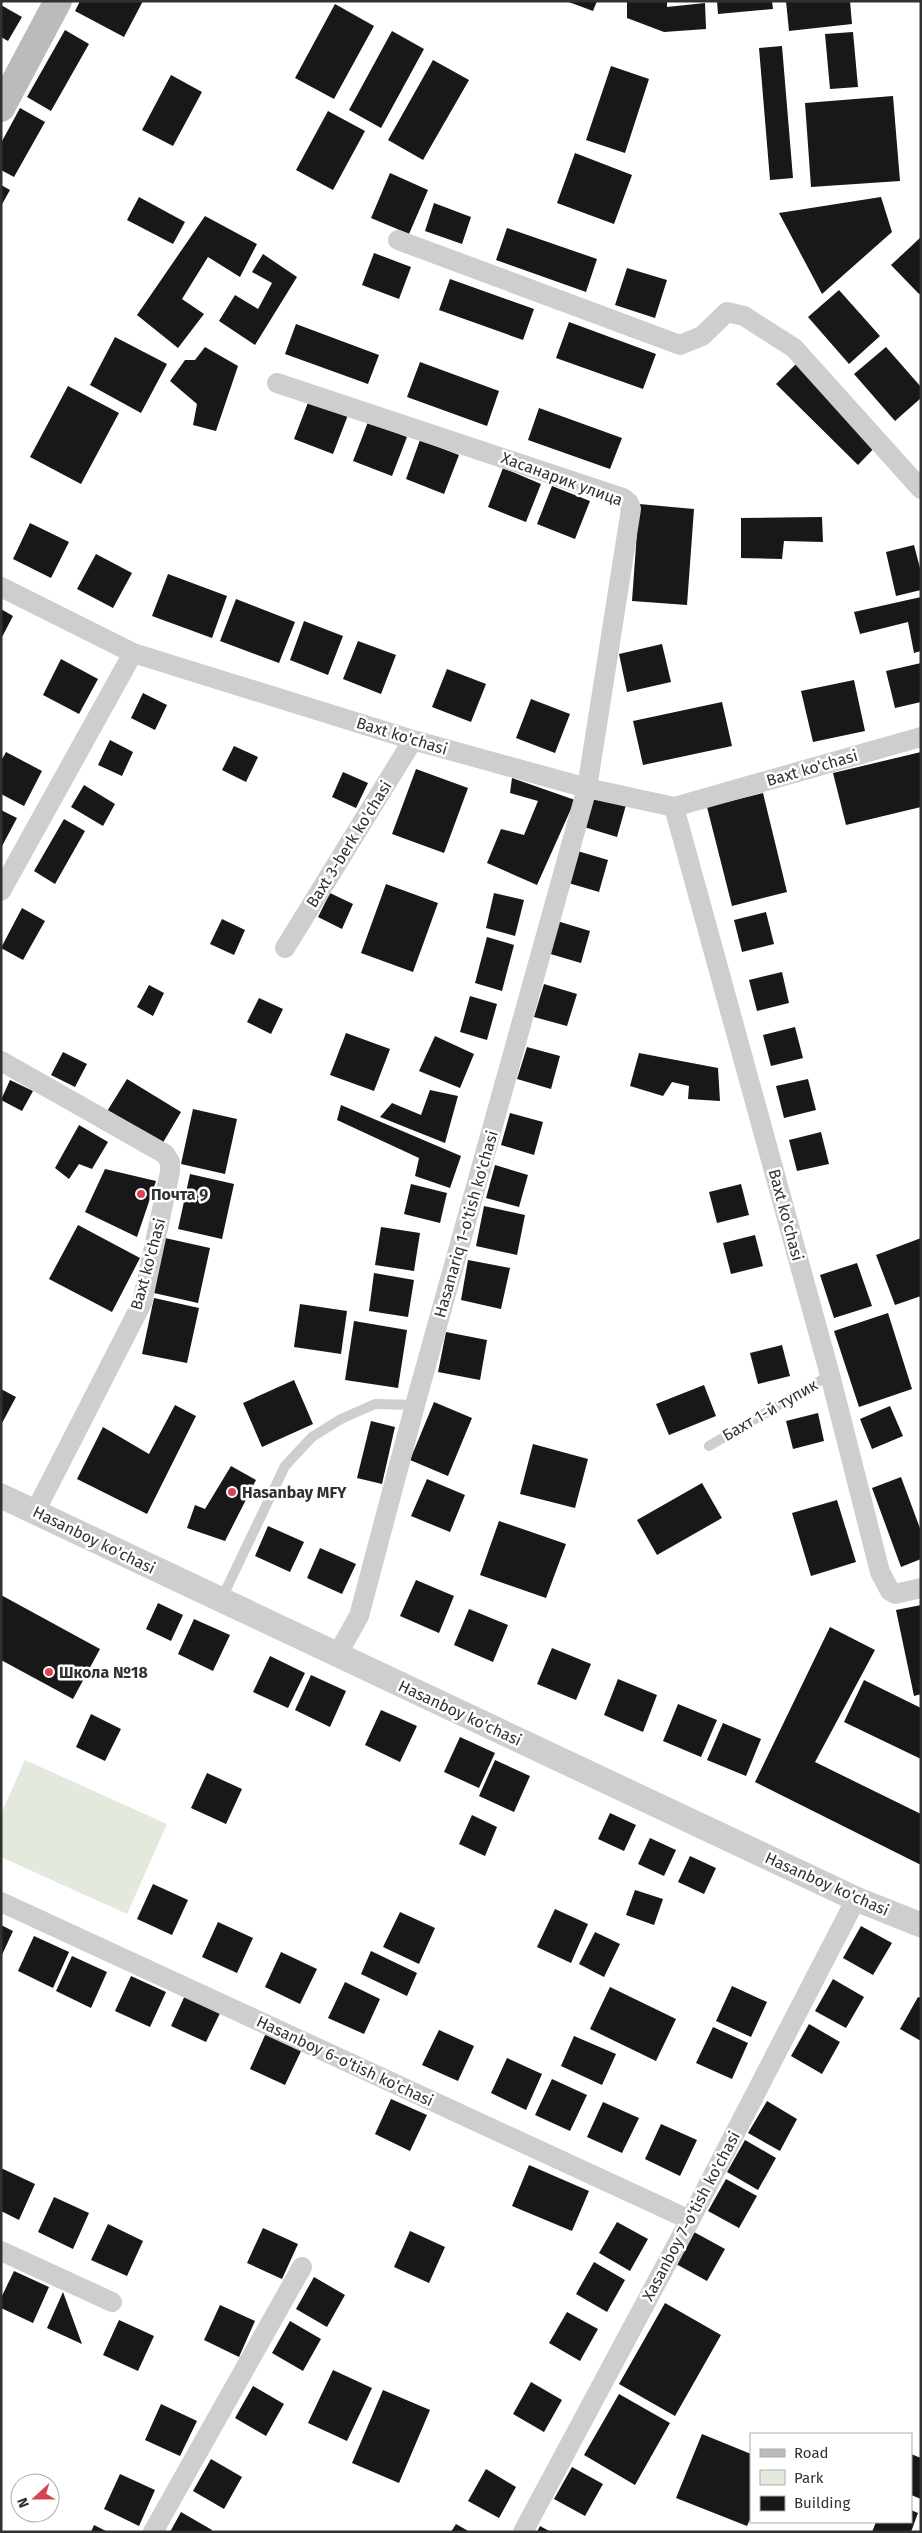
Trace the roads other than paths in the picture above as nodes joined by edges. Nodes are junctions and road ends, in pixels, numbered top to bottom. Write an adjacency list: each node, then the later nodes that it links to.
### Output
1 (58, 1): 2 (main road)
2 (1, 108)
3 (398, 240): 5 (street)
4 (277, 383): 10 (street, Хасанарик улица)
5 (921, 489)
6 (1, 587): 7 (street, Baxt ko'chasi)
7 (133, 653): 9 (street, Baxt ko'chasi); 12 (street)
8 (921, 737): 11 (street, Baxt ko'chasi)
9 (413, 740): 10 (street, Baxt ko'chasi); 13 (street, Baxt 3-berk ko'chasi)
10 (587, 788): 11 (street, Baxt ko'chasi); 16 (street, Hasanariq 1-o'tish ko'chasi)
11 (674, 807): 15 (street, Baxt ko'chasi)
12 (1, 891)
13 (285, 948)
14 (1, 1061): 19 (street, Baxt ko'chasi)
15 (830, 1375): 17 (lane, Бахт 1-й тупик); 20 (street, Baxt ko'chasi)
16 (415, 1404): 21 (lane); 22 (street, Hasanariq 1-o'tish ko'chasi)
17 (709, 1446)
18 (1, 1496): 19 (street, Hasanboy ko'chasi)
19 (35, 1512): 21 (street, Hasanboy ko'chasi)
20 (921, 1588)
21 (220, 1601): 22 (street, Hasanboy ko'chasi)
22 (337, 1655): 23 (street, Hasanboy ko'chasi)
23 (856, 1899): 25 (street, Hasanboy ko'chasi); 26 (street, Xasanboy 7-o'tish ko'chasi)
24 (1, 1902): 26 (street, Hasanboy 6-o'tish ko'chasi)
25 (921, 1925)
26 (690, 2220): 31 (street, Xasanboy 7-o'tish ko'chasi)
27 (1, 2251): 29 (street)
28 (302, 2267): 30 (street)
29 (112, 2302)
30 (153, 2532)
31 (523, 2532)

